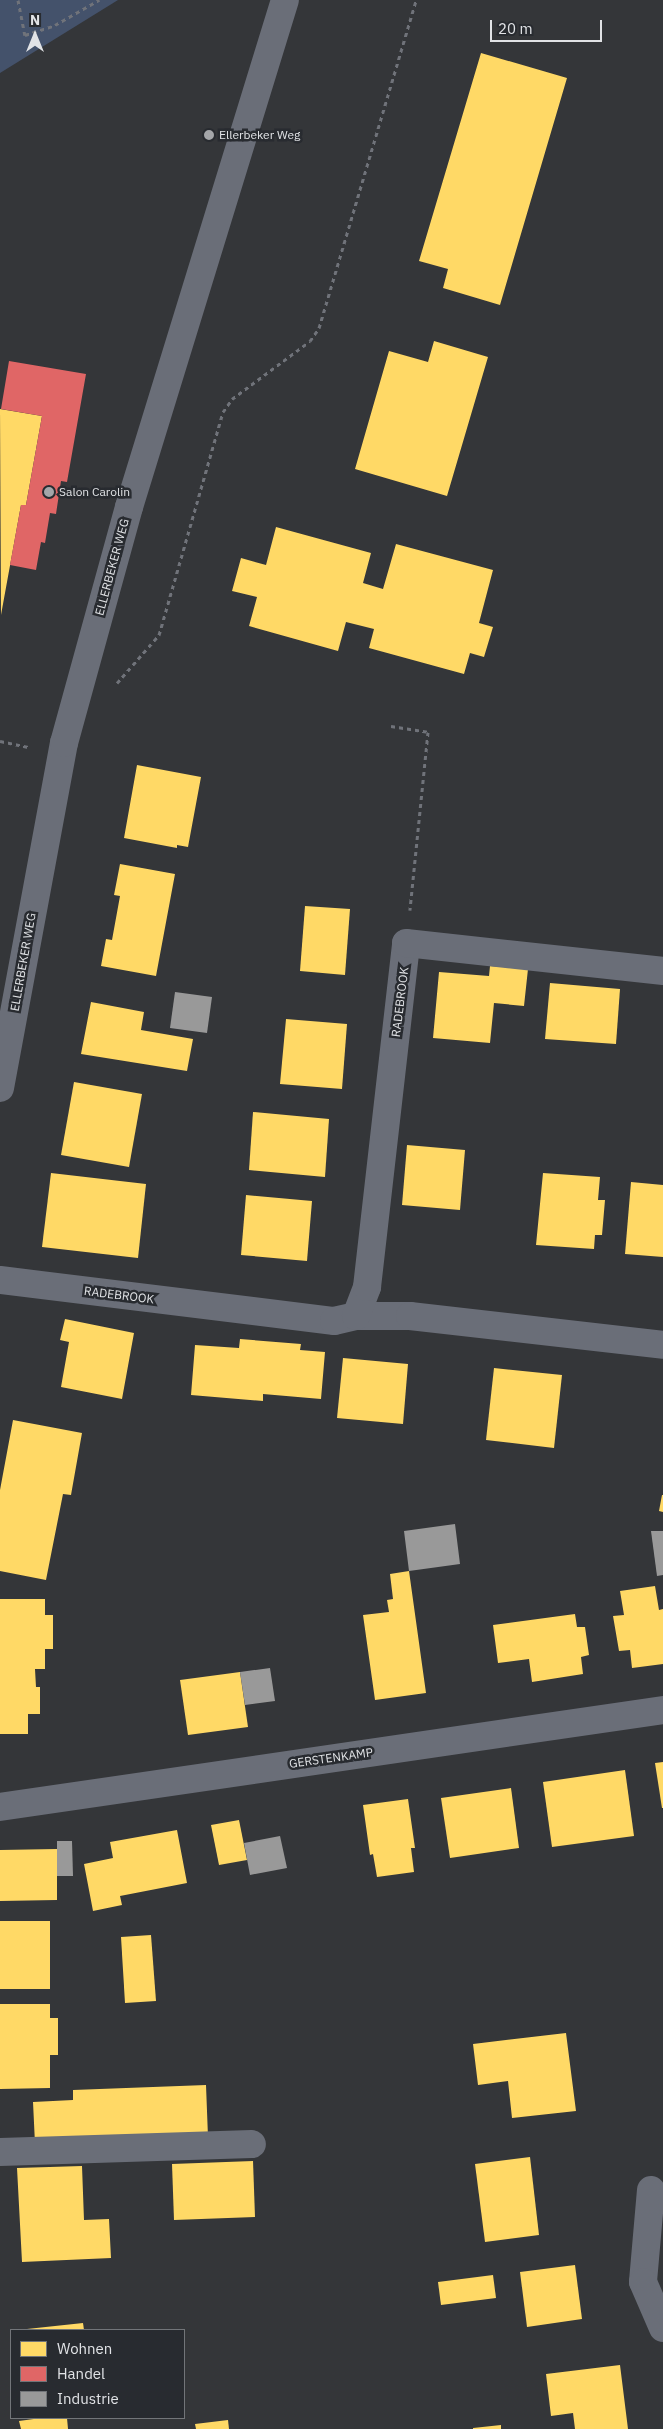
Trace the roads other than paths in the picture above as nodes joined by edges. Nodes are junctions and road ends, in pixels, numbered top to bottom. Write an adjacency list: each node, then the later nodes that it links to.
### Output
1 (285, 0): 3 (street, ELLERBEKER WEG)
2 (663, 971): 5 (street, RADEBROOK)
3 (0, 1088)
4 (0, 1280): 5 (street, RADEBROOK)
5 (356, 1316): 6 (street, RADEBROOK)
6 (663, 1345)
7 (663, 1710): 8 (street, GERSTENKAMP)
8 (0, 1807)
9 (252, 2144): 10 (street)
10 (0, 2152)
11 (651, 2190): 12 (street)
12 (663, 2328)

